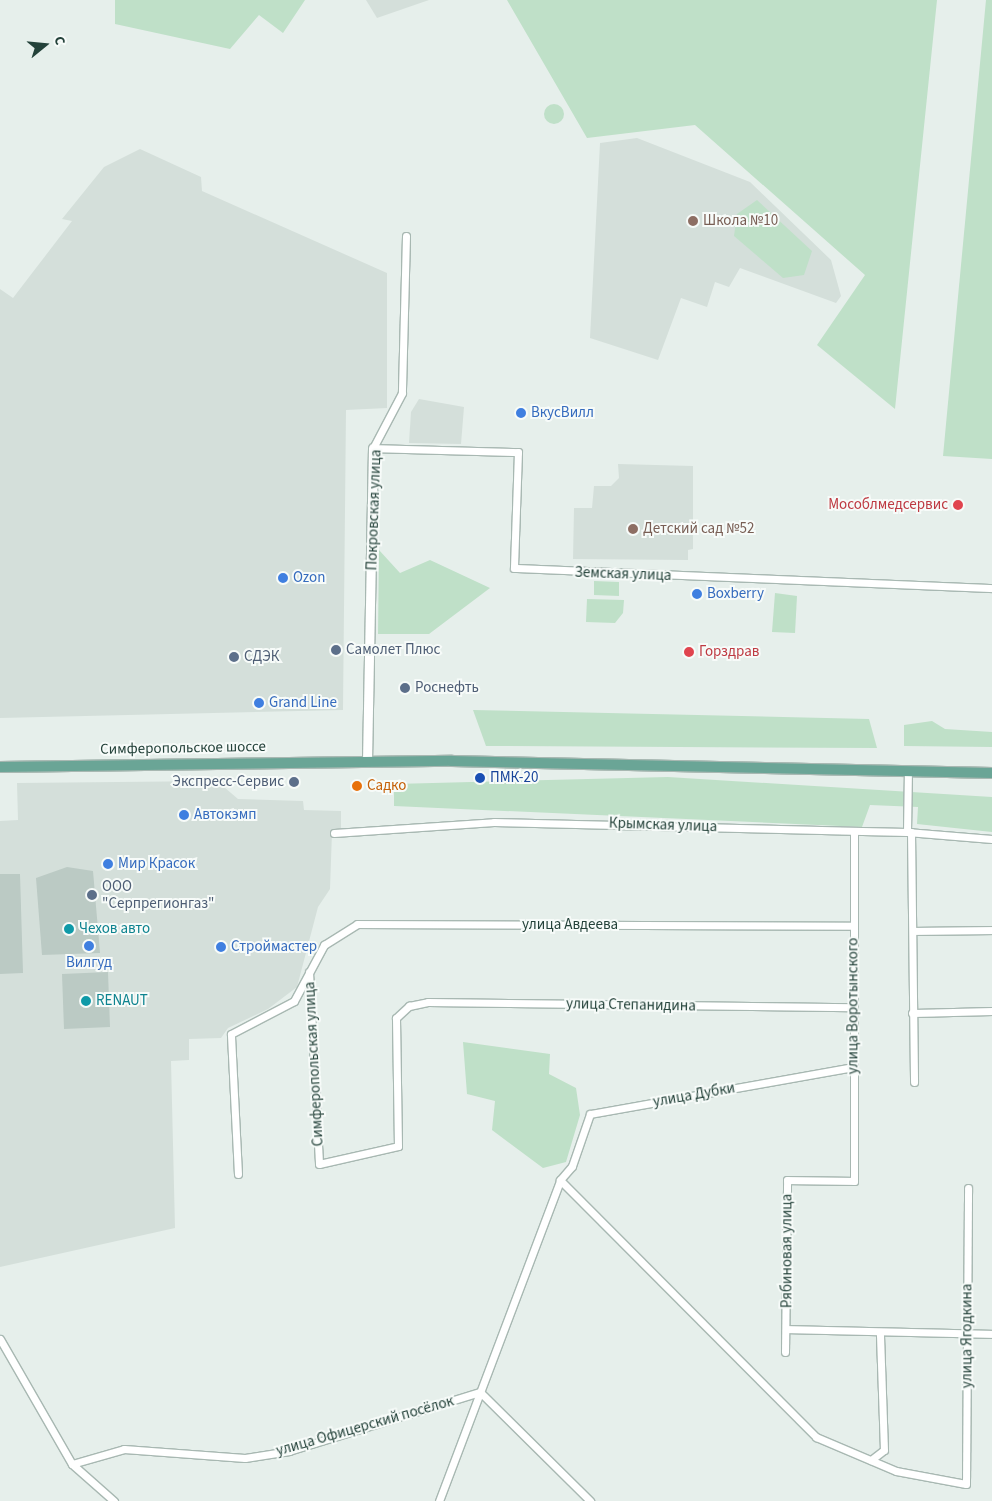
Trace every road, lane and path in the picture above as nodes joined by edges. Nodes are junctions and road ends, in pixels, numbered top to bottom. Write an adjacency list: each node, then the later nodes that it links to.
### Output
1 (406, 236): 2 (street, Покровская улица)
2 (373, 448): 3 (street, Земская улица); 4 (street, Покровская улица)
3 (992, 588)
4 (367, 761): 5 (main road, Симферопольское шоссе); 6 (main road, Симферопольское шоссе)
5 (0, 767)
6 (908, 770): 7 (main road, Симферопольское шоссе); 9 (street)
7 (992, 773)
8 (854, 831): 9 (street, Крымская улица); 10 (street, Крымская улица); 12 (street, улица Воротынского)
9 (909, 832): 11 (street, Крымская улица); 14 (street)
10 (334, 834)
11 (992, 839)
12 (854, 926): 15 (street, улица Авдеева); 17 (street, улица Воротынского)
13 (992, 930): 14 (street)
14 (913, 931): 19 (street)
15 (309, 972): 16 (street, Симферопольская улица); 23 (street, улица Авдеева)
16 (409, 1006): 17 (street, улица Степанидина)
17 (853, 1007): 20 (street, улица Воротынского)
18 (992, 1011): 19 (street)
19 (912, 1013): 21 (street)
20 (853, 1067): 22 (street, улица Дубки); 25 (street, улица Воротынского)
21 (914, 1082)
22 (572, 1166): 24 (street, улица Офицерский посёлок)
23 (238, 1174)
24 (560, 1180): 33 (street, улица Офицерский посёлок); 34 (street)
25 (854, 1181): 27 (street, Рябиновая улица)
26 (968, 1188): 29 (street, улица Ягодкина)
27 (787, 1329): 28 (street, Рябиновая улица); 32 (street, Рябиновая улица)
28 (880, 1334): 29 (street, Рябиновая улица); 34 (street)
29 (968, 1334): 30 (street, Рябиновая улица); 34 (street, улица Ягодкина)
30 (992, 1334)
31 (0, 1340): 35 (street)
32 (785, 1352)
33 (480, 1392): 35 (street, улица Офицерский посёлок); 37 (street, улица Офицерский посёлок); 38 (street)
34 (871, 1460)
35 (72, 1464): 36 (street)
36 (114, 1501)
37 (439, 1501)
38 (590, 1501)

